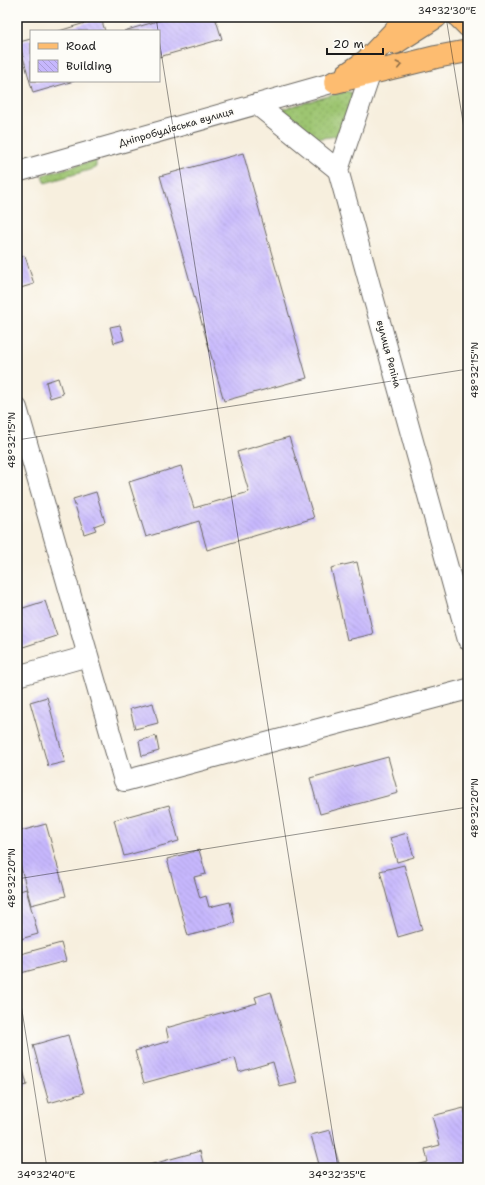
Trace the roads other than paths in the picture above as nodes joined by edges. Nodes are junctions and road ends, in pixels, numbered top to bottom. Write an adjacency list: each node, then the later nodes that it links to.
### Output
1 (408, 17): 6 (main road)
2 (436, 17): 6 (main road)
3 (459, 17): 4 (main road)
4 (468, 26)
5 (468, 51): 6 (main road, one-way to 5)
6 (369, 66): 7 (main road); 9 (street)
7 (335, 82): 8 (street, Дніпробудівська вулиця)
8 (256, 104): 9 (street); 10 (street, Дніпробудівська вулиця)
9 (338, 170): 12 (street, вулиця Репіна)
10 (17, 172)
11 (17, 408): 14 (street)
12 (464, 609): 13 (street, вулиця Репіна)
13 (468, 640)
14 (88, 656): 15 (street); 16 (street)
15 (17, 676)
16 (468, 689)

